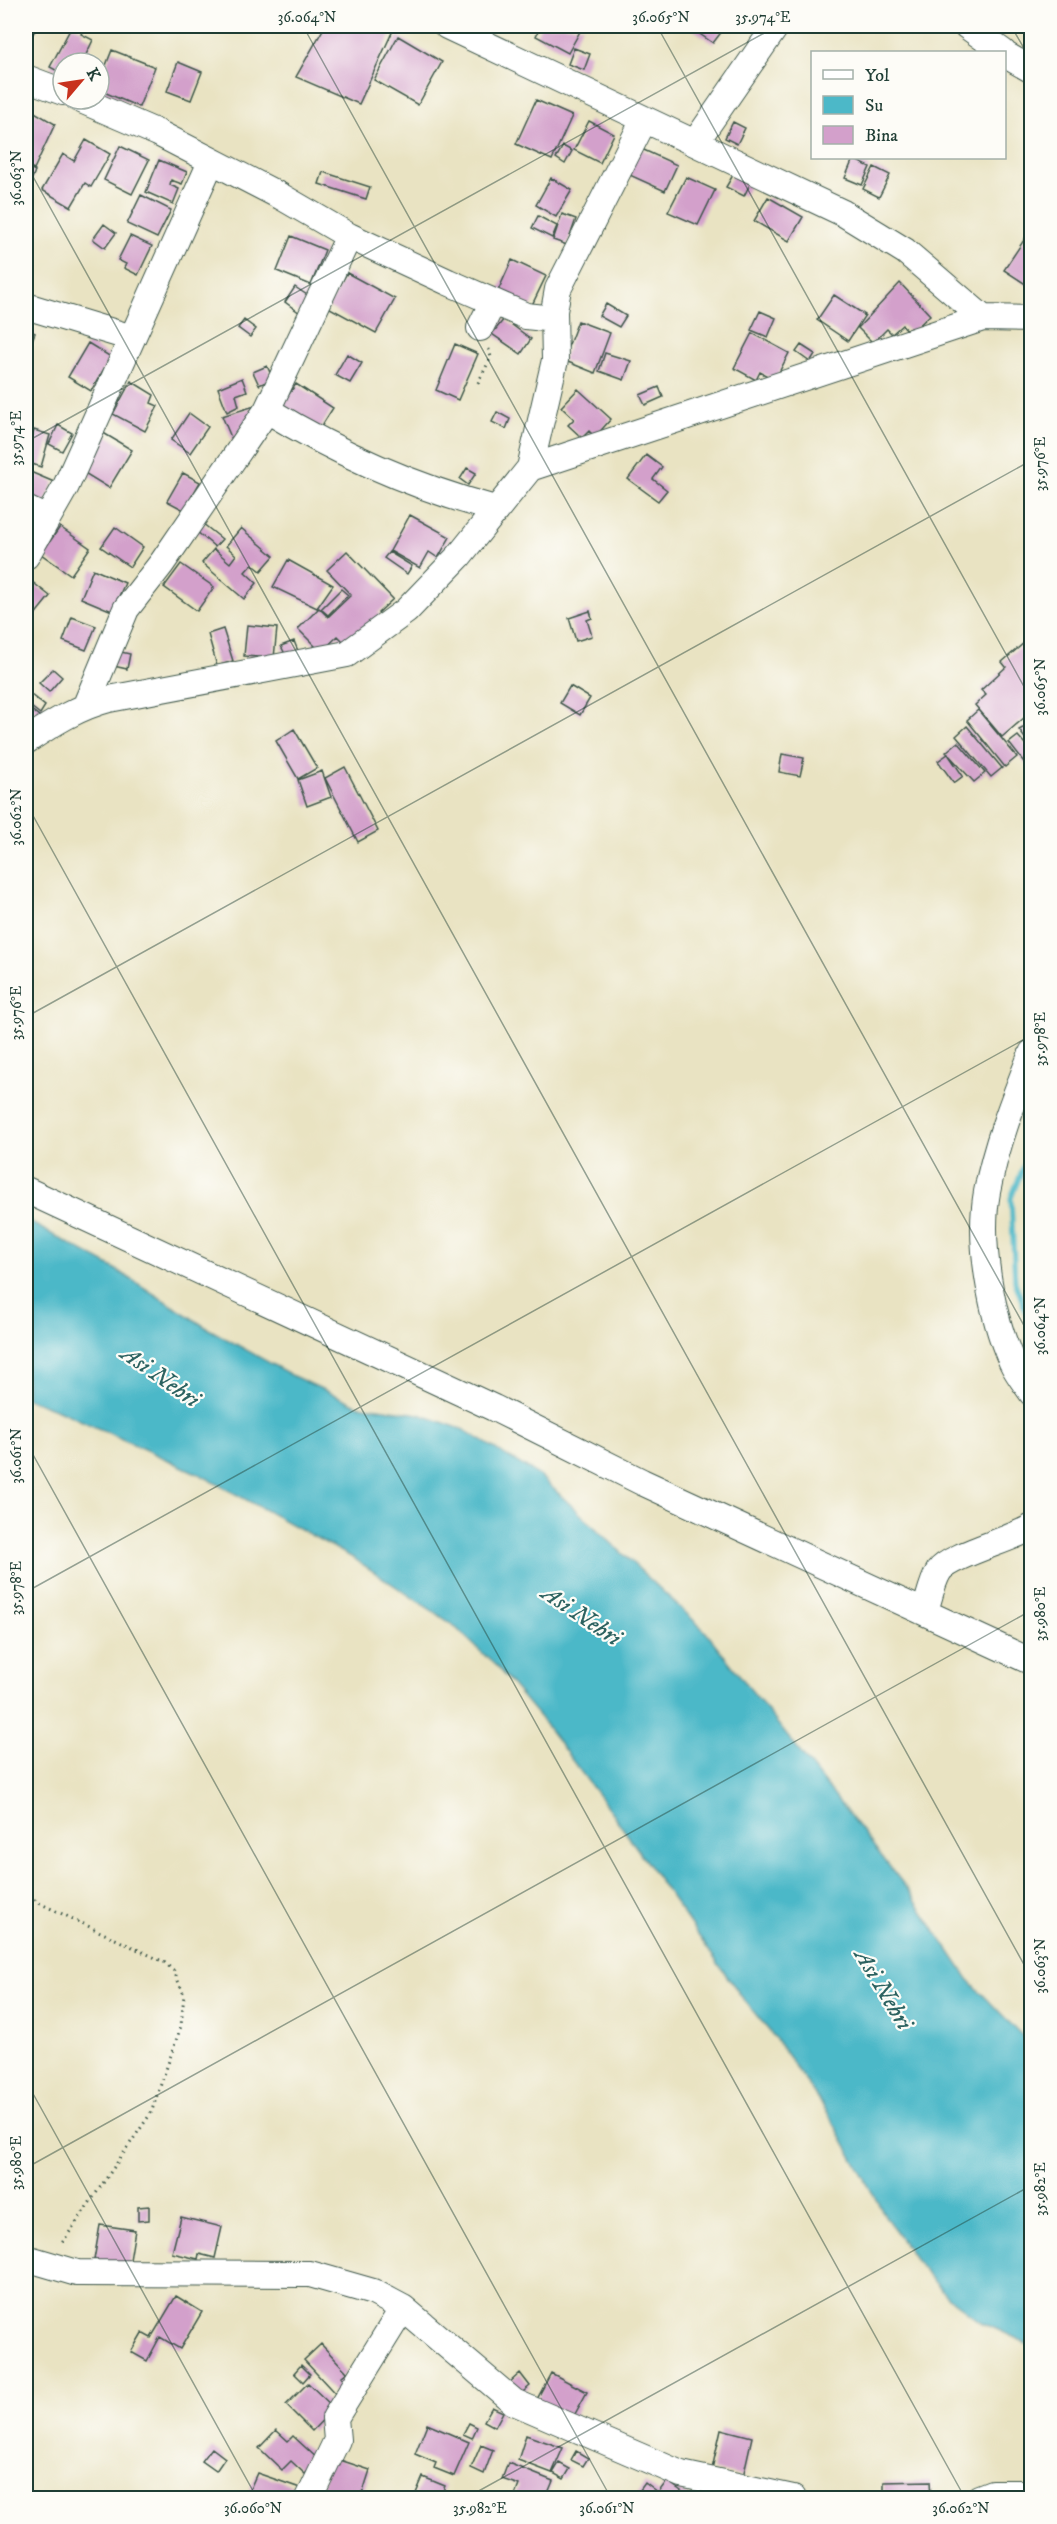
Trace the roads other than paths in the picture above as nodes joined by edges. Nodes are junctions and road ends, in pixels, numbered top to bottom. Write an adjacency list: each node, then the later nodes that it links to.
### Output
1 (447, 26): 10 (street)
2 (776, 26): 11 (street)
3 (967, 26): 4 (street)
4 (1001, 51)
5 (1006, 54): 6 (street)
6 (1032, 70)
7 (26, 78): 8 (street)
8 (51, 87)
9 (107, 111): 12 (street)
10 (644, 120): 11 (street); 17 (street)
11 (695, 143): 16 (street)
12 (211, 162): 13 (street); 20 (street)
13 (349, 236): 14 (street); 21 (street)
14 (493, 302): 17 (street); 19 (street)
15 (26, 306): 20 (street)
16 (983, 318): 18 (street); 22 (street)
17 (554, 319): 22 (street)
18 (1032, 319)
19 (480, 328)
20 (132, 338): 24 (street)
21 (267, 410): 23 (street); 26 (street)
22 (530, 468): 23 (street)
23 (495, 509): 26 (street)
24 (36, 514): 25 (street)
25 (26, 556)
26 (86, 705): 27 (street)
27 (26, 741)
28 (1032, 1053): 30 (street)
29 (26, 1190): 32 (street)
30 (1032, 1393)
31 (1032, 1527): 32 (street)
32 (924, 1611): 33 (street)
33 (1032, 1662)
34 (36, 2261): 35 (street)
35 (403, 2308): 37 (street); 38 (street)
36 (1032, 2493): 39 (street)
37 (309, 2499)
38 (794, 2499)
39 (979, 2499)

